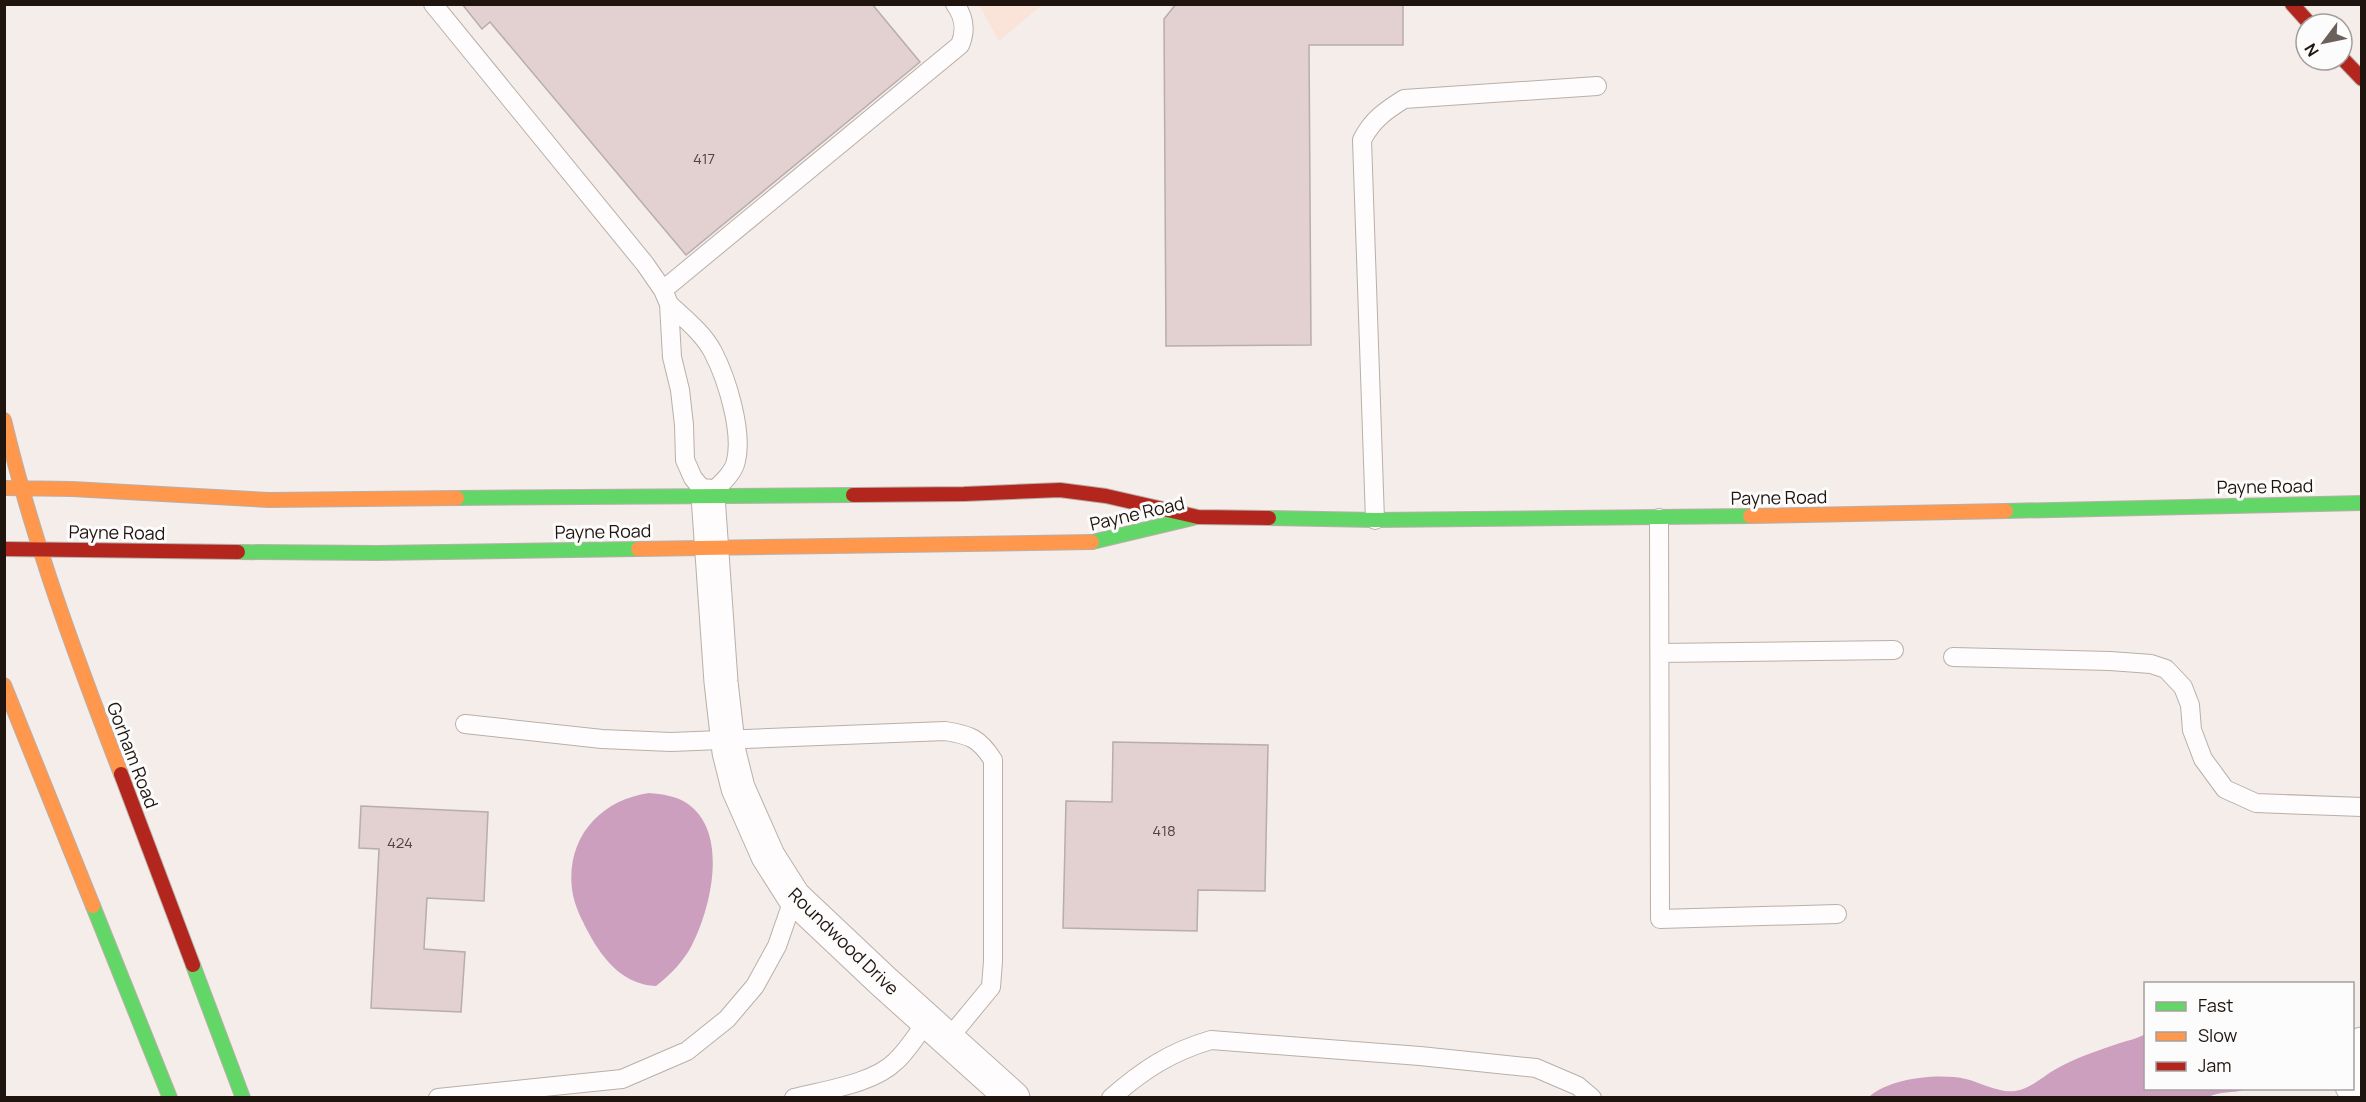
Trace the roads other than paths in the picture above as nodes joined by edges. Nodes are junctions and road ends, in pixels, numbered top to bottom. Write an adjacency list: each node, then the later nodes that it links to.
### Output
1 (433, 4): 4 (lane)
2 (955, 4): 4 (lane)
3 (1597, 86): 12 (lane)
4 (666, 297): 8 (lane); 8 (lane)
5 (4, 420): 7 (main road, Gorham Road)
6 (4, 488): 7 (main road, Payne Road)
7 (20, 488): 8 (main road, Payne Road); 15 (main road, Gorham Road)
8 (708, 496): 10 (main road, Payne Road); 13 (street, Roundwood Drive)
9 (2361, 503): 11 (main road, Payne Road)
10 (1198, 517): 12 (main road, Payne Road); 13 (main road, Payne Road)
11 (1659, 518): 12 (main road, Payne Road); 17 (lane)
12 (1375, 520)
13 (710, 548): 15 (main road, Payne Road); 21 (street, Roundwood Drive)
14 (4, 549): 15 (main road, Payne Road)
15 (39, 549): 29 (main road, Gorham Road)
16 (1894, 650): 17 (lane)
17 (1660, 653): 24 (lane)
18 (1953, 657): 22 (lane)
19 (4, 684): 28 (main road)
20 (465, 724): 21 (lane)
21 (728, 741): 23 (street, Roundwood Drive); 25 (lane)
22 (2361, 807)
23 (795, 897): 25 (street, Roundwood Drive); 30 (lane)
24 (1837, 914)
25 (938, 1029): 31 (lane); 32 (street, Roundwood Drive)
26 (2361, 1044): 27 (street)
27 (2354, 1077)
28 (170, 1098)
29 (243, 1098)
30 (438, 1098)
31 (794, 1098)
32 (1013, 1098)
33 (1111, 1098): 34 (lane)
34 (1592, 1098)

